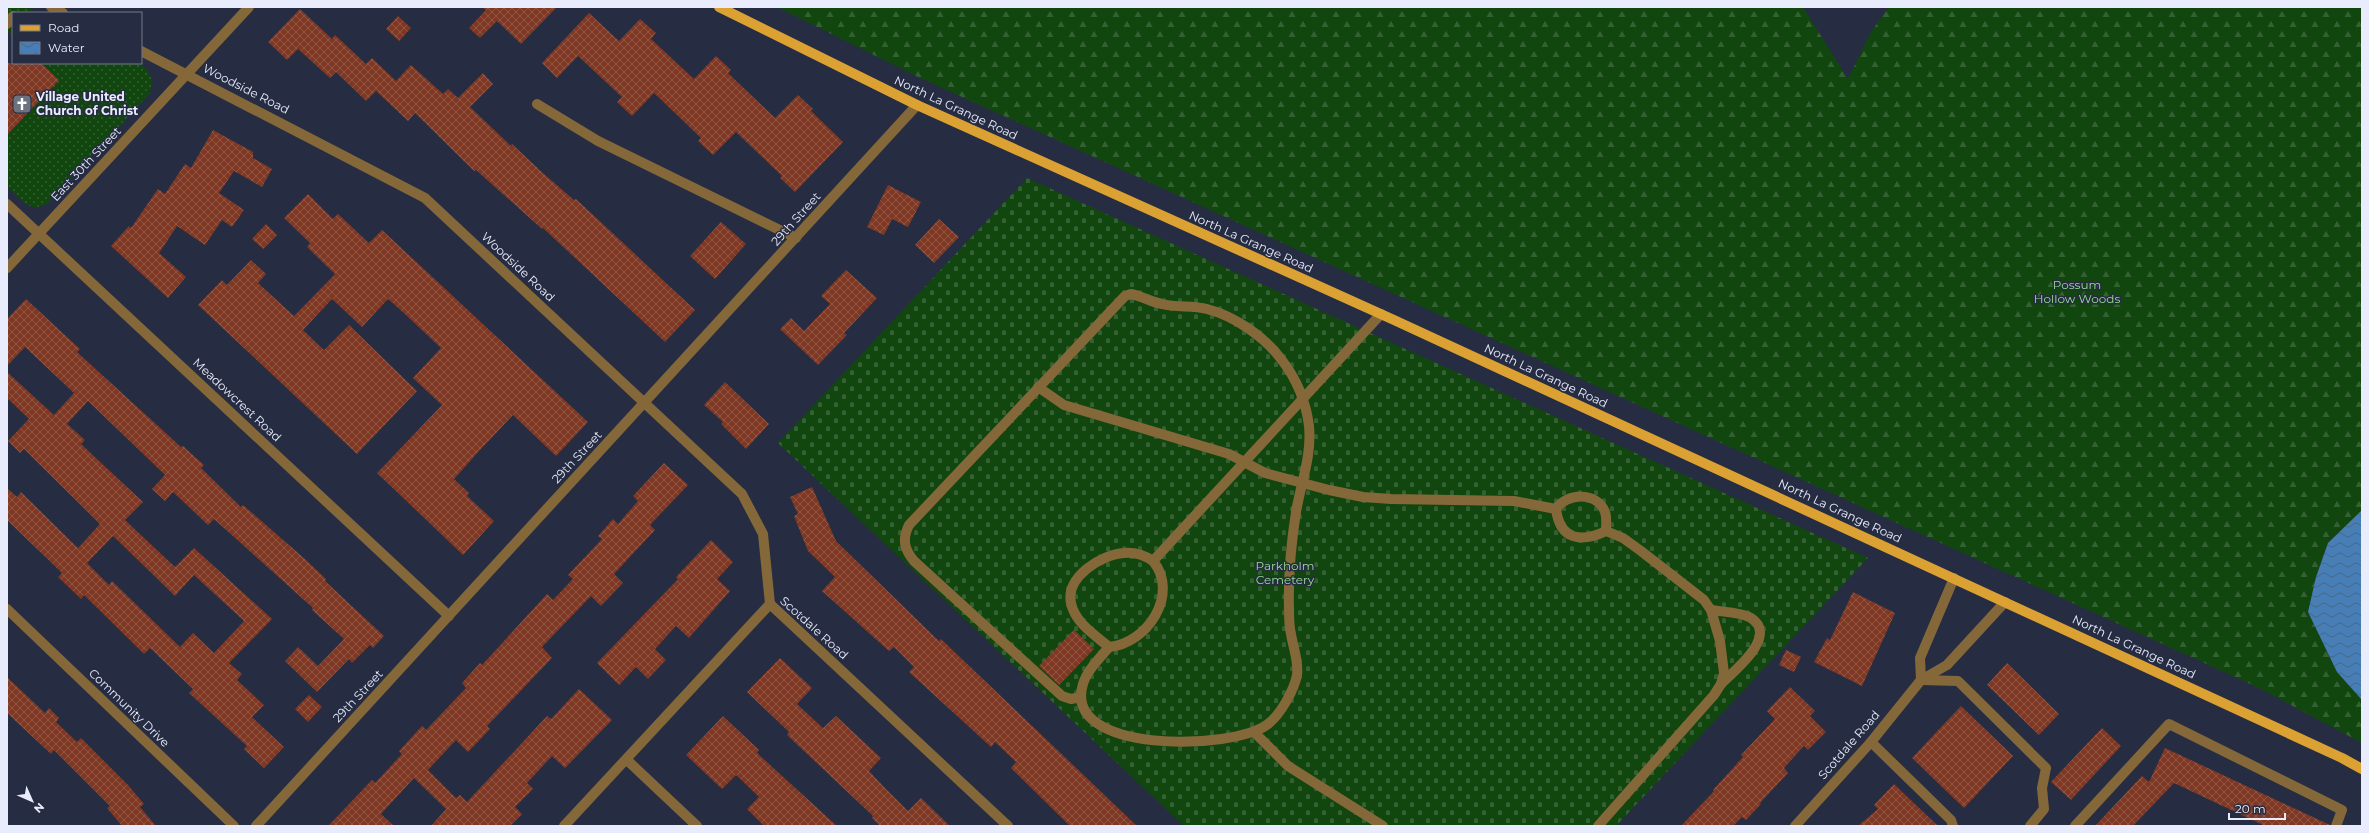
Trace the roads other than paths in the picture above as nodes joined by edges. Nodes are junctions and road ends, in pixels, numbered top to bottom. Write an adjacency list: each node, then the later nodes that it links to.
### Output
1 (51, 7): 4 (street)
2 (249, 7): 6 (street, East 30th Street)
3 (719, 7): 8 (main road, North La Grange Road)
4 (61, 12)
5 (142, 51): 6 (street, Woodside Road)
6 (188, 74): 10 (street, East 30th Street); 16 (street, Woodside Road)
7 (538, 104): 11 (street)
8 (917, 106): 11 (street, 29th Street); 13 (main road, North La Grange Road)
9 (7, 204): 10 (street, Meadowcrest Road)
10 (39, 234): 12 (street, East 30th Street); 27 (street, Meadowcrest Road)
11 (796, 238): 16 (street, 29th Street)
12 (7, 268)
13 (1381, 314): 15 (street); 22 (main road, North La Grange Road)
14 (1038, 387): 15 (street); 17 (street); 31 (street)
15 (1303, 399): 17 (street); 18 (street)
16 (645, 403): 24 (street, Woodside Road); 27 (street, 29th Street)
17 (1244, 463): 18 (street); 21 (street)
18 (1303, 483): 19 (street); 32 (street)
19 (1556, 509): 20 (street); 20 (street)
20 (1606, 531): 26 (street)
21 (1153, 561): 28 (street); 28 (street)
22 (1954, 578): 23 (main road, North La Grange Road); 29 (street)
23 (2005, 602): 29 (street, Scotdale Road); 35 (main road, North La Grange Road)
24 (770, 604): 34 (street, Scotdale Road); 40 (street, Scotdale Road)
25 (7, 609): 36 (street, Community Drive)
26 (1711, 610): 30 (street); 30 (street)
27 (449, 616): 37 (street, 29th Street)
28 (1109, 647): 31 (street)
29 (1921, 680): 33 (street, Scotdale Road); 45 (street)
30 (1721, 684): 42 (street)
31 (1081, 696): 32 (street)
32 (1254, 732): 41 (street)
33 (1871, 742): 43 (street, Scotdale Road); 44 (street)
34 (627, 760): 38 (street, Scotdale Road); 39 (street)
35 (2362, 769)
36 (234, 826)
37 (256, 826)
38 (564, 826)
39 (697, 826)
40 (1008, 826)
41 (1383, 826)
42 (1598, 826)
43 (1795, 826)
44 (1953, 826)
45 (2030, 826)
46 (2075, 826): 47 (street)
47 (2336, 826)

